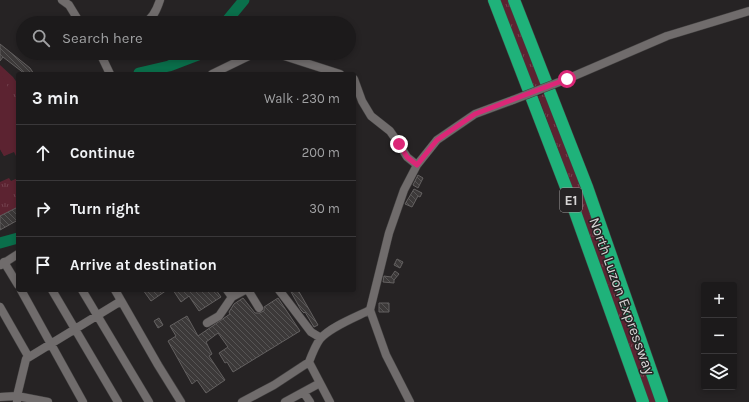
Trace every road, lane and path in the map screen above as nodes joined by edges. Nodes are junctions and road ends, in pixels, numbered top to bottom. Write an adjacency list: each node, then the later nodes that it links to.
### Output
1 (62, 0): 6 (street)
2 (160, 0): 7 (street)
3 (494, 0): 51 (highway, North Luzon Expressway / E1)
4 (514, 0): 52 (highway, North Luzon Expressway / E1)
5 (749, 11): 15 (street, bridge)
6 (76, 16)
7 (152, 16)
8 (103, 60): 11 (street)
9 (241, 60): 12 (street)
10 (297, 60): 13 (street)
11 (109, 72)
12 (216, 72)
13 (334, 72)
14 (356, 84): 15 (street)
15 (417, 165): 29 (street)
16 (16, 255): 17 (street)
17 (2, 264): 18 (street)
18 (16, 282)
19 (22, 292): 34 (street)
20 (53, 292): 32 (street)
21 (83, 292): 30 (street)
22 (116, 292): 26 (street)
23 (249, 292): 28 (street)
24 (281, 292): 33 (street)
25 (229, 293): 31 (street)
26 (121, 301): 30 (street); 45 (street)
27 (0, 307): 35 (street)
28 (259, 308)
29 (370, 310): 33 (street); 50 (street)
30 (98, 316): 32 (street); 44 (street)
31 (207, 323)
32 (76, 329): 34 (street); 43 (street)
33 (321, 338): 36 (street)
34 (50, 343): 35 (street); 42 (street)
35 (28, 356): 40 (street)
36 (309, 362): 37 (street); 46 (street)
37 (320, 383): 38 (street); 49 (street)
38 (304, 393): 47 (street); 48 (street)
39 (0, 397): 40 (street)
40 (17, 399): 41 (street)
41 (48, 402)
42 (83, 402)
43 (118, 402)
44 (149, 402)
45 (181, 402)
46 (242, 402)
47 (285, 402)
48 (310, 402)
49 (330, 402)
50 (410, 402)
51 (643, 402)
52 (662, 402)

